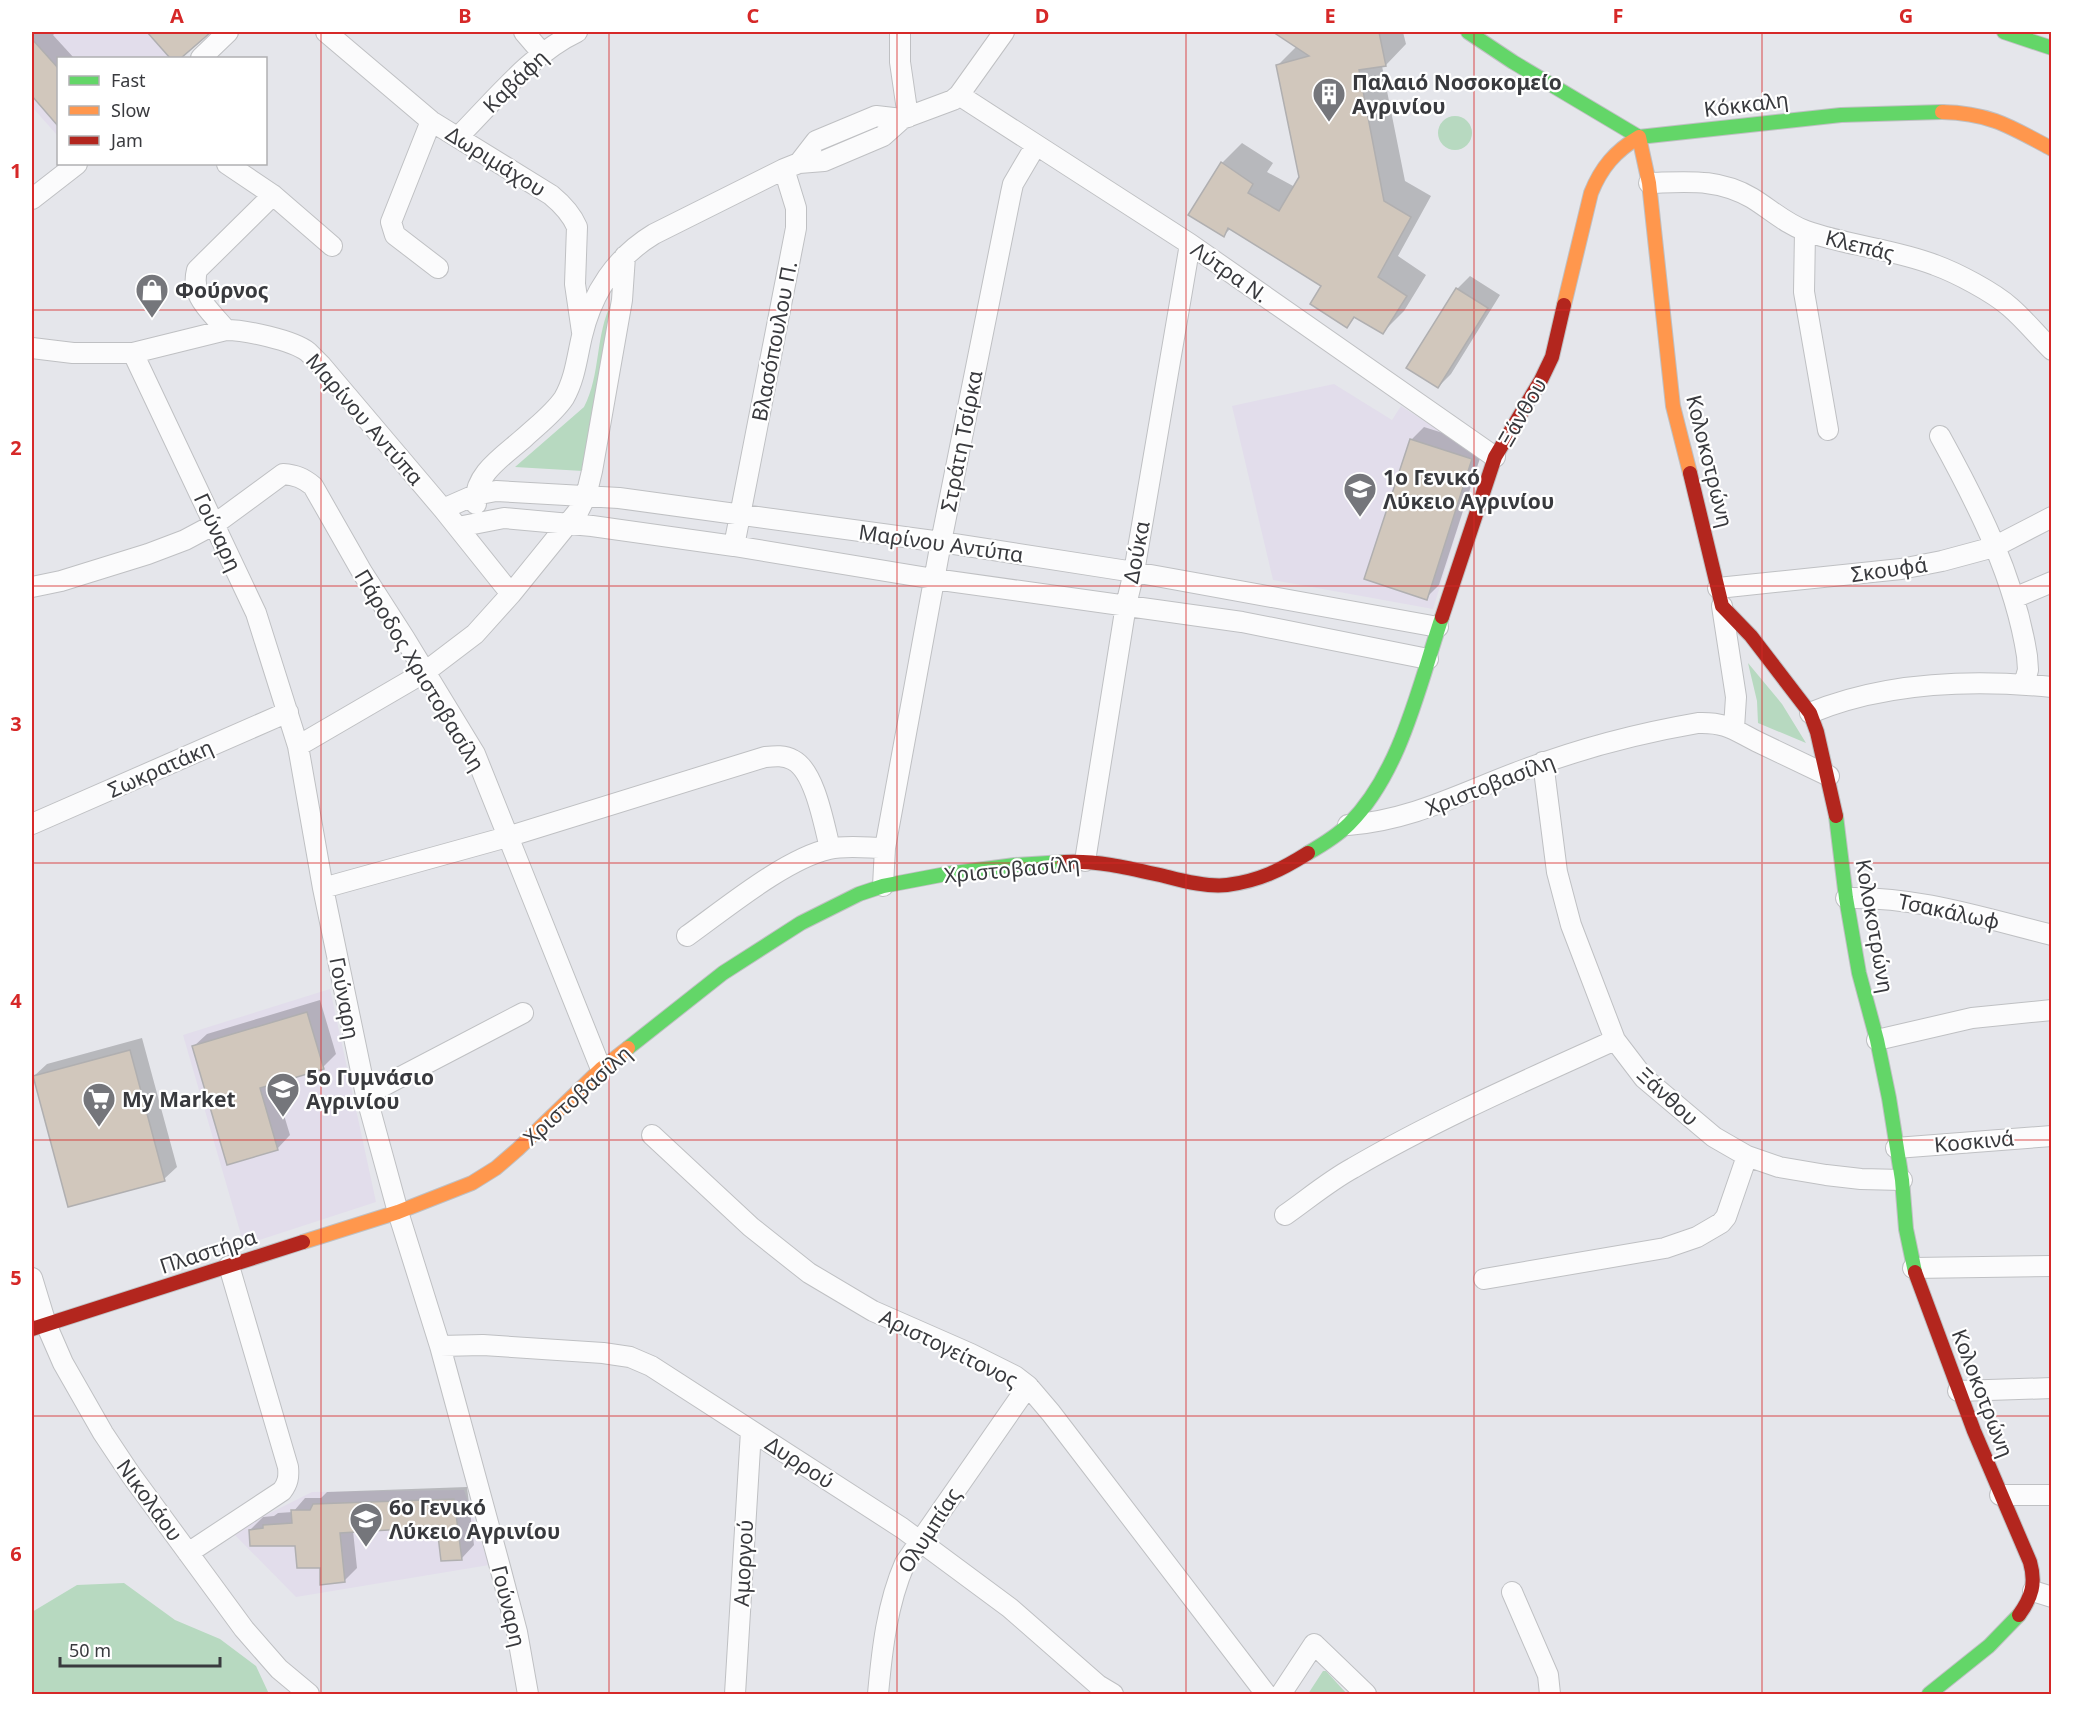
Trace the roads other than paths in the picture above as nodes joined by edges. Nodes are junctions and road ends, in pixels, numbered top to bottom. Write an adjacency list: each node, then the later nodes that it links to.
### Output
1 (228, 32): 11 (street)
2 (326, 32): 14 (street, Δωριμάχου)
3 (524, 32): 10 (street)
4 (577, 32): 10 (street, Καβάφη)
5 (900, 32): 13 (street)
6 (1004, 32): 12 (street)
7 (1468, 32): 16 (main road)
8 (2004, 32): 9 (main road)
9 (2052, 48)
10 (542, 53): 15 (street, Καβάφη)
11 (202, 57)
12 (960, 95): 13 (street); 17 (street, Λύτρα Ν.)
13 (905, 118): 21 (street)
14 (431, 121): 15 (street, Δωριμάχου); 29 (street)
15 (458, 137): 31 (street, Δωριμάχου)
16 (1639, 137): 18 (main road, Κόκκαλη); 22 (main road, Κολοκοτρώνη); 37 (main road, Ξάνθου)
17 (1036, 145): 26 (street, Λύτρα Ν.); 47 (street, Στράτη Τσίρκα)
18 (2052, 149)
19 (76, 165): 24 (street)
20 (228, 165): 23 (street)
21 (791, 166): 28 (street); 41 (street, Βλασόπουλου Π.)
22 (1649, 183): 25 (street, Κλεπάς); 56 (main road, Κολοκοτρώνη)
23 (273, 195): 27 (street); 30 (street)
24 (32, 199)
25 (1805, 231): 33 (street, Κλεπάς); 35 (street)
26 (1190, 244): 37 (street, Λύτρα Ν.); 50 (street, Δούκα)
27 (332, 246)
28 (625, 256): 31 (street); 39 (street)
29 (438, 268)
30 (226, 330): 34 (street, Μαρίνου Αντύπα); 40 (street, Μαρίνου Αντύπα)
31 (582, 336): 38 (street)
32 (32, 348): 34 (street, Μαρίνου Αντύπα)
33 (2052, 351)
34 (133, 353): 44 (street, Γούναρη)
35 (1828, 430)
36 (1940, 436): 49 (street)
37 (1495, 457): 60 (main road, Ξάνθου)
38 (475, 495): 39 (street, Μαρίνου Αντύπα); 40 (street, Μαρίνου Αντύπα); 43 (street)
39 (586, 496): 41 (street, Μαρίνου Αντύπα); 45 (street)
40 (443, 509): 46 (street, Μαρίνου Αντύπα)
41 (741, 514): 47 (street, Μαρίνου Αντύπα); 48 (street, Βλασόπουλου Π.)
42 (2052, 517): 49 (street, Σκουφά)
43 (478, 522): 45 (street, Μαρίνου Αντύπα); 46 (street, Μαρίνου Αντύπα)
44 (215, 524): 53 (street, Πάροδος Χριστοβασίλη); 62 (street, Πάροδος Χριστοβασίλη); 65 (street, Γούναρη)
45 (570, 524): 48 (street, Μαρίνου Αντύπα); 54 (street)
46 (458, 527): 54 (street, Μαρίνου Αντύπα)
47 (941, 542): 50 (street, Μαρίνου Αντύπα); 51 (street, Στράτη Τσίρκα)
48 (734, 546): 51 (street, Μαρίνου Αντύπα)
49 (1994, 547): 56 (street, Σκουφά); 57 (street)
50 (1134, 572): 55 (street, Μαρίνου Αντύπα); 58 (street, Δούκα)
51 (934, 579): 58 (street, Μαρίνου Αντύπα); 75 (street, Στράτη Τσίρκα)
52 (2052, 582): 57 (street)
53 (32, 587)
54 (511, 594): 62 (street)
55 (1274, 597): 59 (street); 60 (street, Μαρίνου Αντύπα)
56 (1720, 597): 66 (main road, Κολοκοτρώνη); 67 (street)
57 (2014, 598): 63 (street)
58 (1126, 605): 59 (street, Μαρίνου Αντύπα); 76 (street, Δούκα)
59 (1268, 626): 61 (street, Μαρίνου Αντύπα)
60 (1438, 627): 61 (main road, Ξάνθου)
61 (1428, 659): 72 (main road, Ξάνθου)
62 (426, 672): 68 (street); 73 (street, Πάροδος Χριστοβασίλη)
63 (2024, 684): 64 (street); 66 (street)
64 (2052, 687)
65 (288, 712): 68 (street, Γούναρη); 71 (street, Σωκρατάκη)
66 (1810, 713): 70 (main road, Κολοκοτρώνη)
67 (1734, 728): 69 (street, Χριστοβασίλη); 70 (street, Χριστοβασίλη)
68 (298, 746): 78 (street, Γούναρη)
69 (1543, 762): 72 (street, Χριστοβασίλη); 84 (street, Ξάνθου)
70 (1829, 776): 79 (main road, Κολοκοτρώνη)
71 (32, 824)
72 (1348, 825): 76 (main road, Χριστοβασίλη)
73 (507, 837): 74 (street); 78 (street); 86 (street, Πάροδος Χριστοβασίλη)
74 (830, 848): 75 (street); 81 (street)
75 (885, 848): 77 (street, Στράτη Τσίρκα)
76 (1085, 861): 77 (main road, Χριστοβασίλη)
77 (883, 886): 86 (main road, Χριστοβασίλη)
78 (323, 888): 87 (street, Γούναρη)
79 (1846, 898): 80 (street, Τσακάλωφ); 85 (main road, Κολοκοτρώνη)
80 (2052, 935)
81 (687, 936)
82 (2052, 1010): 85 (street)
83 (523, 1013): 87 (street)
84 (1616, 1040): 91 (street, Ξάνθου); 94 (street)
85 (1877, 1040): 90 (main road, Κολοκοτρώνη)
86 (601, 1069): 93 (main road, Χριστοβασίλη)
87 (366, 1095): 93 (street, Γούναρη)
88 (652, 1135): 102 (street, Αριστογείτονος)
89 (2052, 1136): 90 (street, Κοσκινά)
90 (1896, 1148): 92 (main road, Κολοκοτρώνη)
91 (1747, 1156): 92 (street, Ξάνθου); 99 (street)
92 (1902, 1180): 97 (main road, Κολοκοτρώνη)
93 (398, 1212): 95 (main road, Πλαστήρα); 101 (street, Γούναρη)
94 (1285, 1215)
95 (229, 1266): 100 (main road, Πλαστήρα); 109 (street)
96 (2052, 1266): 97 (street)
97 (1913, 1268): 104 (main road, Κολοκοτρώνη)
98 (32, 1278): 100 (street, Νικολάου)
99 (1484, 1279)
100 (39, 1327): 109 (street, Νικολάου)
101 (440, 1346): 105 (street, Δυρρού); 115 (street, Γούναρη)
102 (1028, 1386): 108 (street, Ολυμπίας); 118 (street, Αριστογείτονος)
103 (2052, 1388): 104 (street)
104 (1958, 1391): 106 (main road, Κολοκοτρώνη)
105 (751, 1431): 108 (street, Δυρρού); 116 (street, Αμοργού)
106 (2000, 1495): 107 (street); 110 (main road, Κολοκοτρώνη)
107 (2052, 1495)
108 (919, 1540): 113 (street, Δυρρού); 117 (street, Ολυμπίας)
109 (188, 1553): 114 (street, Νικολάου)
110 (2033, 1591): 112 (street); 122 (main road)
111 (1512, 1592): 121 (street)
112 (2052, 1597)
113 (1112, 1694)
114 (309, 1695)
115 (528, 1695)
116 (735, 1695)
117 (878, 1695)
118 (1266, 1695)
119 (1281, 1695): 120 (street)
120 (1366, 1695)
121 (1550, 1695)
122 (1929, 1695)

